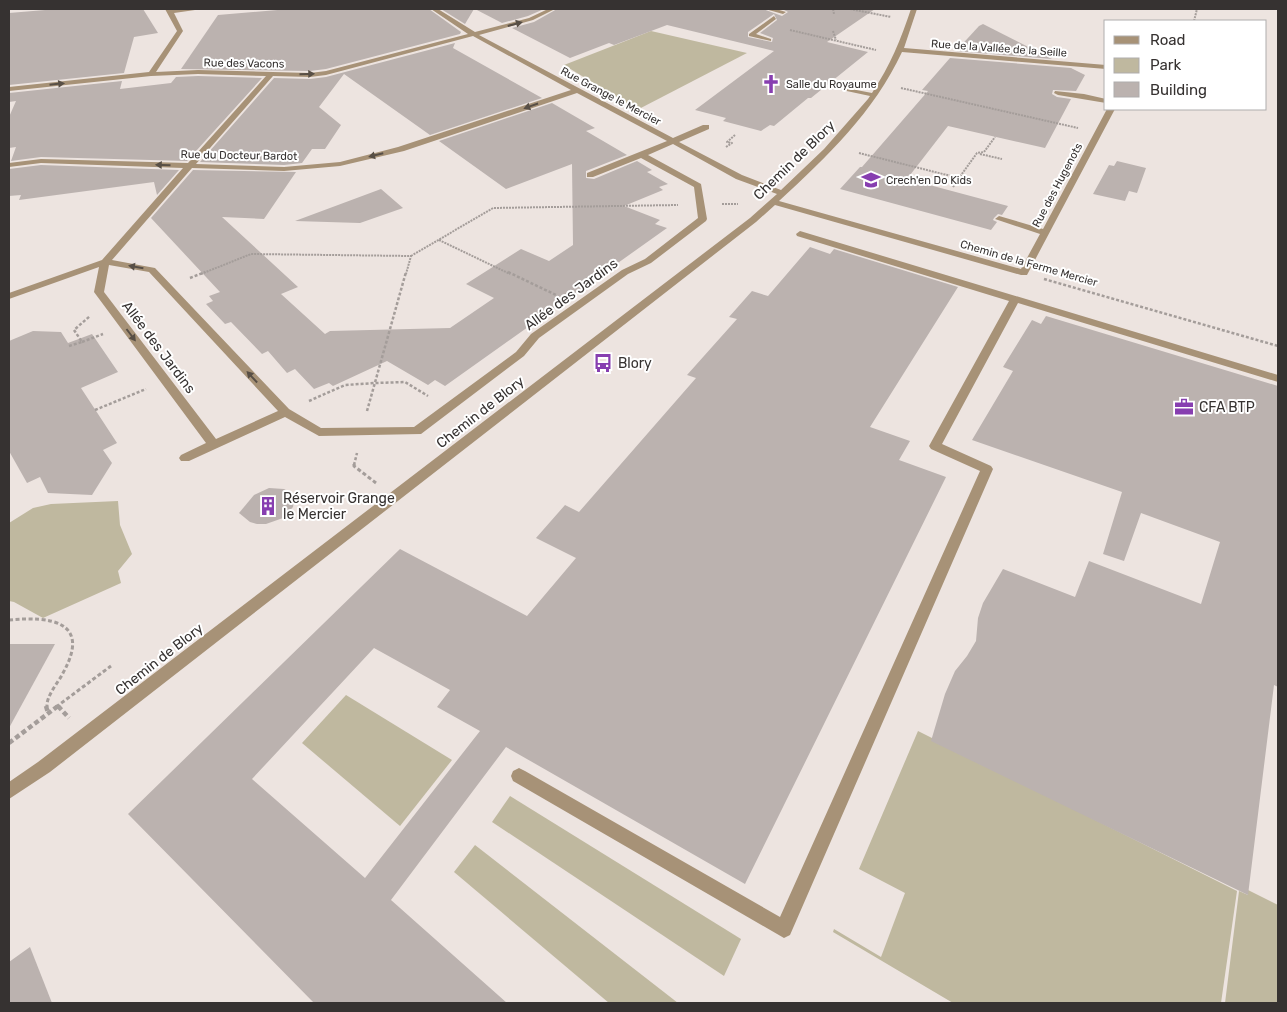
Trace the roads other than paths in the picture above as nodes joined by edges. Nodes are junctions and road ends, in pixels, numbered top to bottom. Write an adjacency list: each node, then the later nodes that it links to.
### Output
1 (199, 9): 6 (street)
2 (434, 9): 9 (street, Rue Grange le Mercier)
3 (552, 9): 9 (street, Rue des Vacons, one-way to 3)
4 (768, 9): 7 (street)
5 (914, 9): 11 (street, Chemin de Blory)
6 (169, 10): 13 (street)
7 (783, 12)
8 (774, 18): 10 (street)
9 (476, 35): 14 (street, Rue des Vacons, one-way to 9); 16 (street, Rue Grange le Mercier)
10 (769, 40)
11 (899, 52): 12 (street, Rue de la Vallée de la Seille); 19 (street, Chemin de Blory)
12 (1104, 67)
13 (151, 74): 14 (street, Rue des Vacons); 15 (street, Rue des Vacons, one-way to 13)
14 (271, 74): 26 (street)
15 (9, 89)
16 (577, 90): 23 (street, Rue Grange le Mercier); 26 (street, Rue du Docteur Bardot, one-way to 26)
17 (846, 90): 19 (street)
18 (1058, 93): 20 (street)
19 (874, 95): 28 (street, Chemin de Blory)
20 (1104, 101)
21 (1110, 110): 30 (street, Rue des Hugenots)
22 (706, 127): 23 (street)
23 (673, 142): 24 (street); 28 (street, Rue Grange le Mercier)
24 (642, 155): 27 (street); 37 (street, Allée des Jardins)
25 (9, 165): 26 (street, Rue du Docteur Bardot, one-way to 25)
26 (190, 165): 32 (street)
27 (590, 175)
28 (778, 197): 33 (street, Chemin de la Ferme Mercier); 41 (street, Chemin de Blory)
29 (998, 219): 30 (street)
30 (1045, 232): 33 (street, Rue des Hugenots)
31 (800, 234): 35 (street)
32 (105, 262): 34 (street, Allée des Jardins); 37 (street, Allée des Jardins, one-way to 32); 38 (street, Allée des Jardins, one-way to 38)
33 (1024, 273)
34 (9, 296)
35 (1015, 299): 36 (street); 40 (street)
36 (1278, 379)
37 (286, 412): 38 (street)
38 (214, 445): 39 (street)
39 (185, 458)
40 (519, 776)
41 (9, 790)

